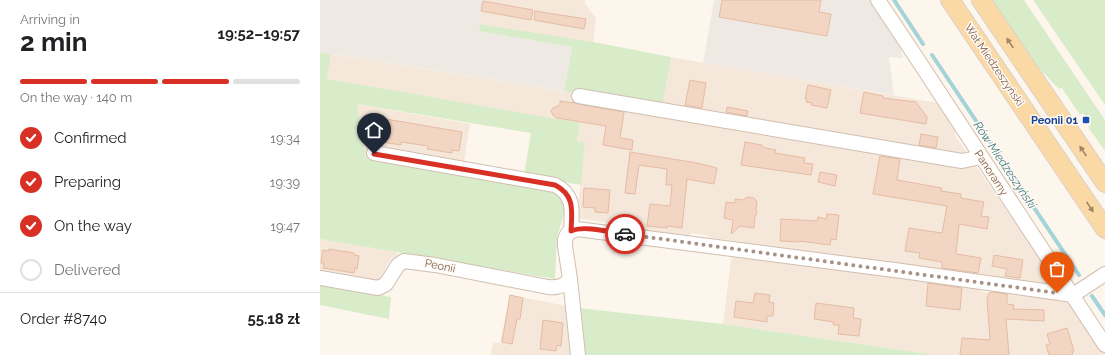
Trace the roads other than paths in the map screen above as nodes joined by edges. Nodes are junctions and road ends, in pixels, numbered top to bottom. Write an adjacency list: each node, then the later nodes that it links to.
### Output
1 (878, 0): 6 (street, Panoramy)
2 (950, 0): 8 (main road, Wał Miedzeszyński, one-way to 8)
3 (981, 0): 7 (main road, one-way to 3)
4 (579, 96): 6 (street)
5 (374, 154): 9 (street)
6 (981, 157): 13 (street, Panoramy)
7 (1105, 183)
8 (1105, 229)
9 (571, 231): 12 (street); 13 (street)
10 (1105, 274): 13 (street)
11 (320, 278): 12 (street, Peonii)
12 (570, 279): 15 (street)
13 (1073, 296): 14 (street, Panoramy)
14 (1105, 345)
15 (578, 355)

